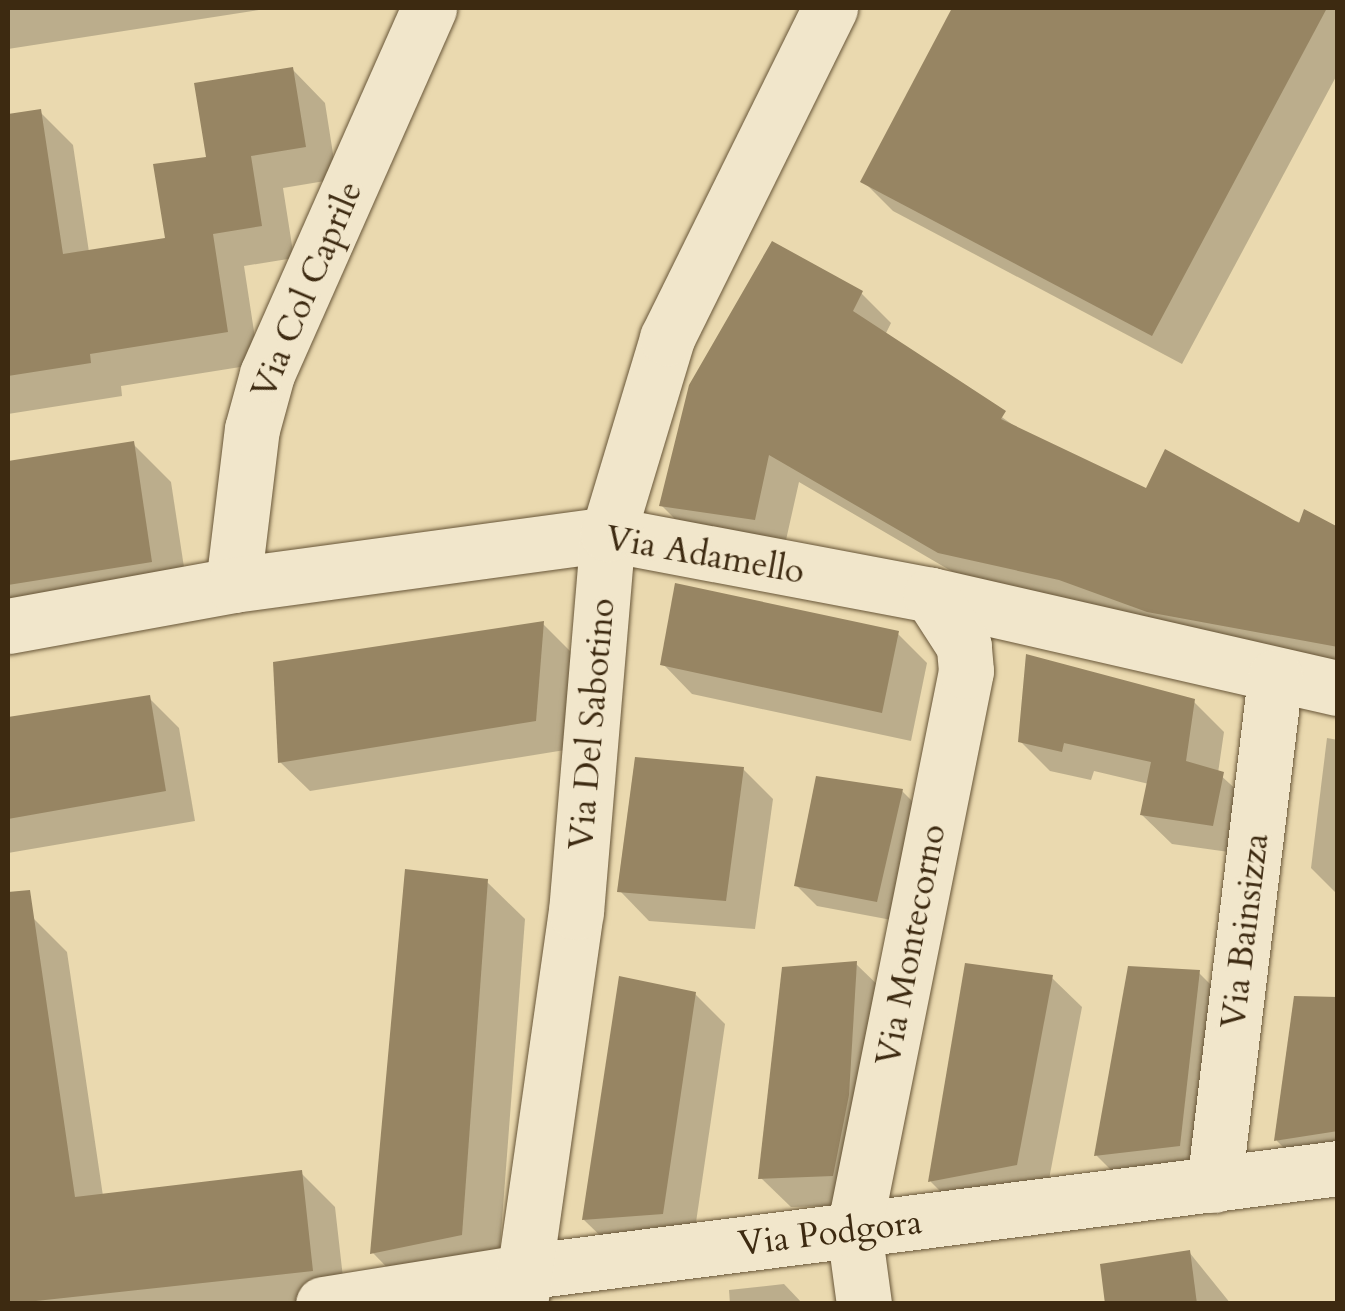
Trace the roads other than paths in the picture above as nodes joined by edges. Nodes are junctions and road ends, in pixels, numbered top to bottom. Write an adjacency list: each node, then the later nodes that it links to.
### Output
1 (428, 8): 4 (street, Via Col Caprile)
2 (830, 8): 3 (street, Via Del Sabotino)
3 (608, 534): 4 (street, Via Adamello); 5 (street, Via Adamello); 12 (street, Via Del Sabotino)
4 (233, 585): 6 (street, Via Adamello)
5 (931, 595): 7 (street, Via Adamello); 11 (street, Via Montecorno)
6 (8, 626)
7 (1274, 677): 8 (street, Via Adamello); 10 (street, Via Bainsizza)
8 (1338, 688)
9 (1338, 1168): 10 (street, Via Podgora)
10 (1214, 1185): 11 (street, Via Podgora)
11 (854, 1230): 12 (street, Via Podgora); 14 (street, Via Montecorno)
12 (525, 1287): 13 (street, Via Podgora)
13 (323, 1304)
14 (864, 1304)

